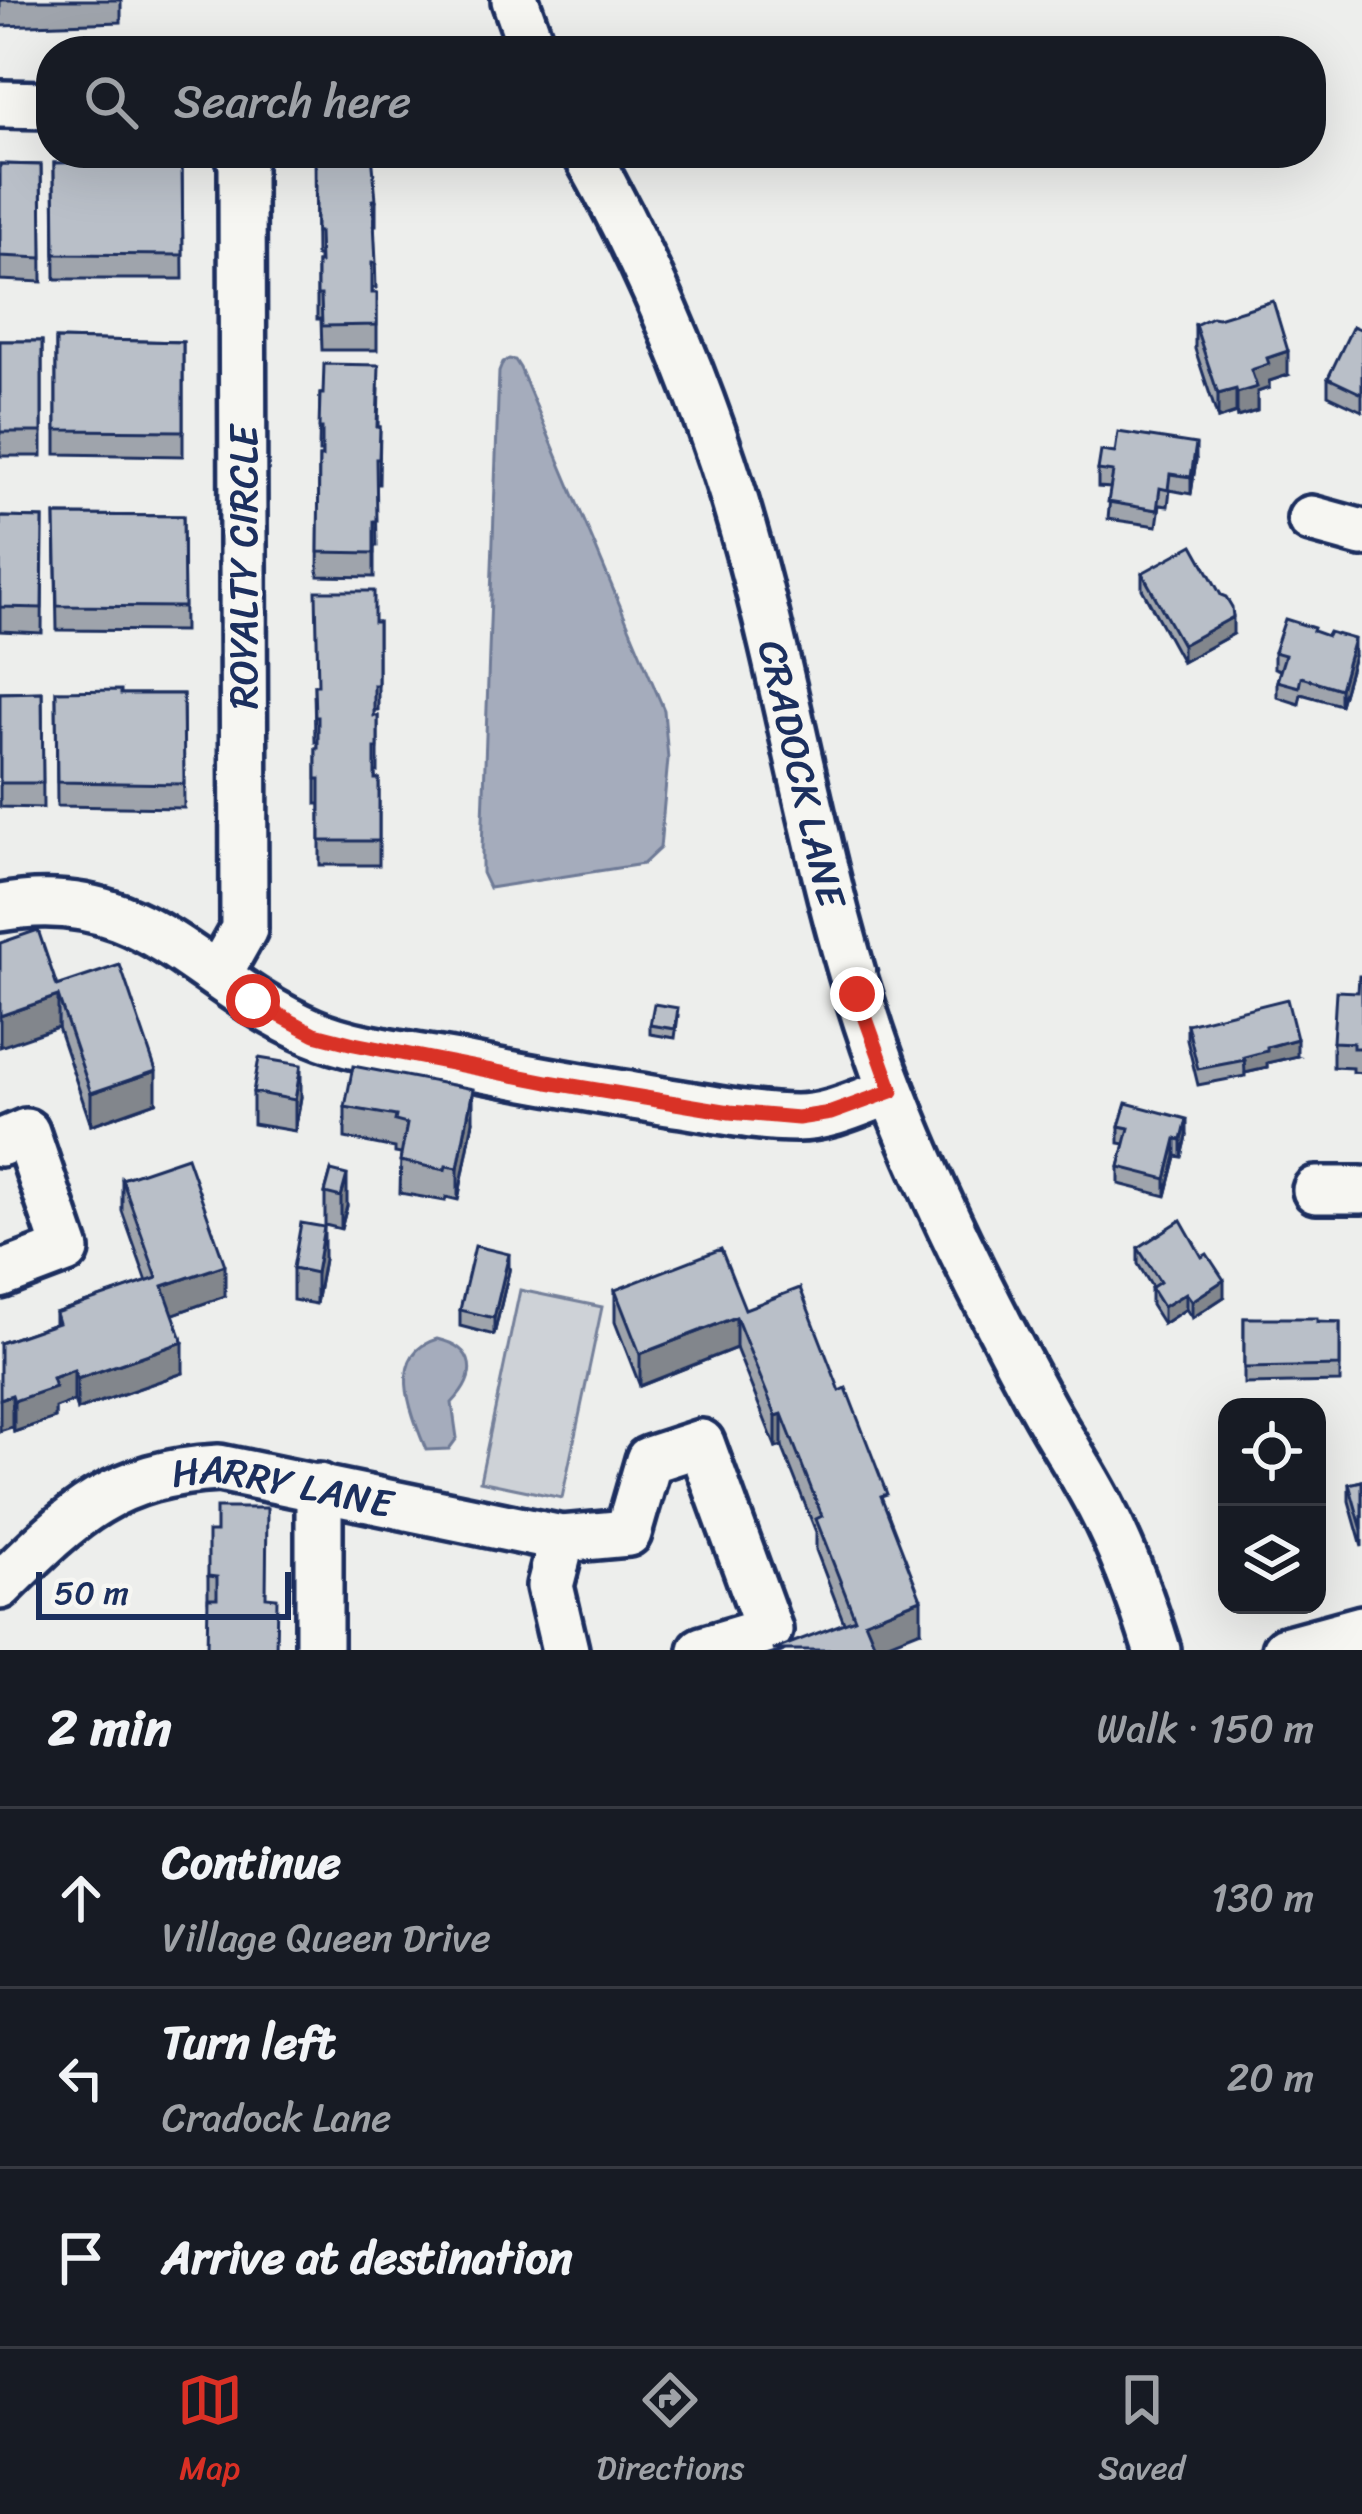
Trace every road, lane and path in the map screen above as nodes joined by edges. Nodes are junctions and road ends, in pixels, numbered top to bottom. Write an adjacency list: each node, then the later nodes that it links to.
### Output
1 (515, 0): 2 (street)
2 (528, 36)
3 (0, 104): 4 (street)
4 (36, 105)
5 (242, 168): 10 (street, ROYALTY CIRCLE)
6 (594, 168): 11 (street, CRADOCK LANE)
7 (1311, 520): 8 (street)
8 (1362, 533)
9 (0, 908): 10 (street)
10 (218, 975): 11 (street)
11 (892, 1091): 23 (street, CRADOCK LANE)
12 (0, 1143): 15 (street)
13 (1316, 1190): 14 (street)
14 (1362, 1190)
15 (0, 1275)
16 (319, 1487): 17 (street, HARRY LANE); 18 (street, HARRY LANE); 20 (street)
17 (562, 1539): 21 (street); 22 (street, HARRY LANE)
18 (9, 1559)
19 (1362, 1629): 24 (street)
20 (319, 1650)
21 (566, 1650)
22 (702, 1650)
23 (1156, 1650)
24 (1285, 1650)

